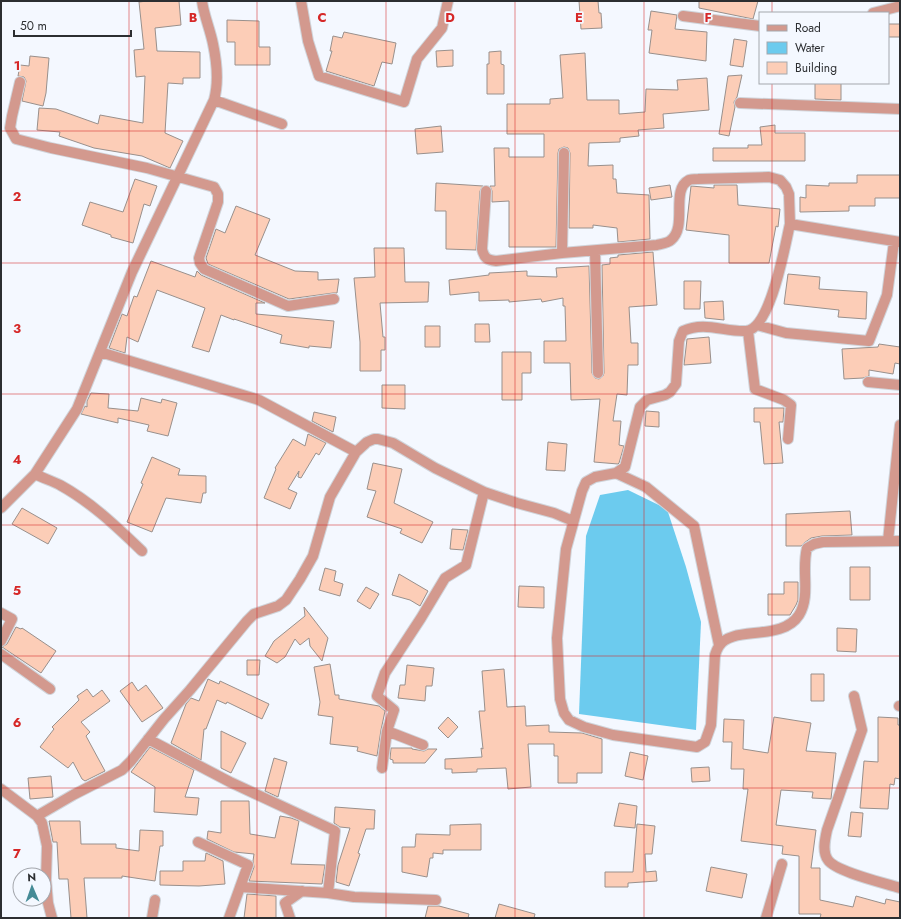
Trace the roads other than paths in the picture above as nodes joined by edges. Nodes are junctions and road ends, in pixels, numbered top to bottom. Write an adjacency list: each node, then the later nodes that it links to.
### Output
1 (202, 1): 9 (street)
2 (301, 1): 3 (street)
3 (448, 1)
4 (900, 6): 5 (street)
5 (877, 12)
6 (683, 16): 7 (street)
7 (759, 26)
8 (20, 82): 14 (street)
9 (214, 100): 12 (street); 14 (street)
10 (740, 103): 11 (street)
11 (900, 109)
12 (282, 124)
13 (564, 153): 19 (street)
14 (178, 176): 20 (street); 23 (street)
15 (486, 191): 19 (street)
16 (790, 224): 17 (street); 18 (street); 21 (street)
17 (897, 242): 21 (street)
18 (594, 252): 19 (street); 24 (street)
19 (562, 253)
20 (334, 299)
21 (757, 325): 22 (street)
22 (748, 331): 28 (street); 30 (street)
23 (100, 352): 29 (street); 31 (street)
24 (598, 373)
25 (868, 382): 26 (street)
26 (900, 385)
27 (900, 425): 35 (street)
28 (788, 440)
29 (356, 452): 32 (street); 45 (street)
30 (616, 473): 34 (street); 40 (street)
31 (35, 474): 33 (street); 37 (street)
32 (484, 492): 34 (street); 44 (street)
33 (1, 508)
34 (573, 521): 40 (street)
35 (888, 541): 36 (street); 40 (street)
36 (900, 541)
37 (142, 551)
38 (1, 613): 39 (street)
39 (1, 640)
40 (719, 645)
41 (1, 654): 42 (street)
42 (50, 690)
43 (854, 696): 53 (street)
44 (386, 731): 46 (street); 47 (street)
45 (148, 739): 49 (street); 55 (street)
46 (423, 745)
47 (382, 768)
48 (1, 789): 49 (street)
49 (37, 816): 58 (street)
50 (198, 842): 52 (street)
51 (782, 864): 62 (street)
52 (240, 887): 54 (street); 60 (street)
53 (900, 888)
54 (302, 891): 55 (street); 61 (street)
55 (328, 893): 57 (street)
56 (155, 900): 59 (street)
57 (436, 900)
58 (52, 918)
59 (152, 918)
60 (229, 918)
61 (290, 918)
62 (766, 918)

